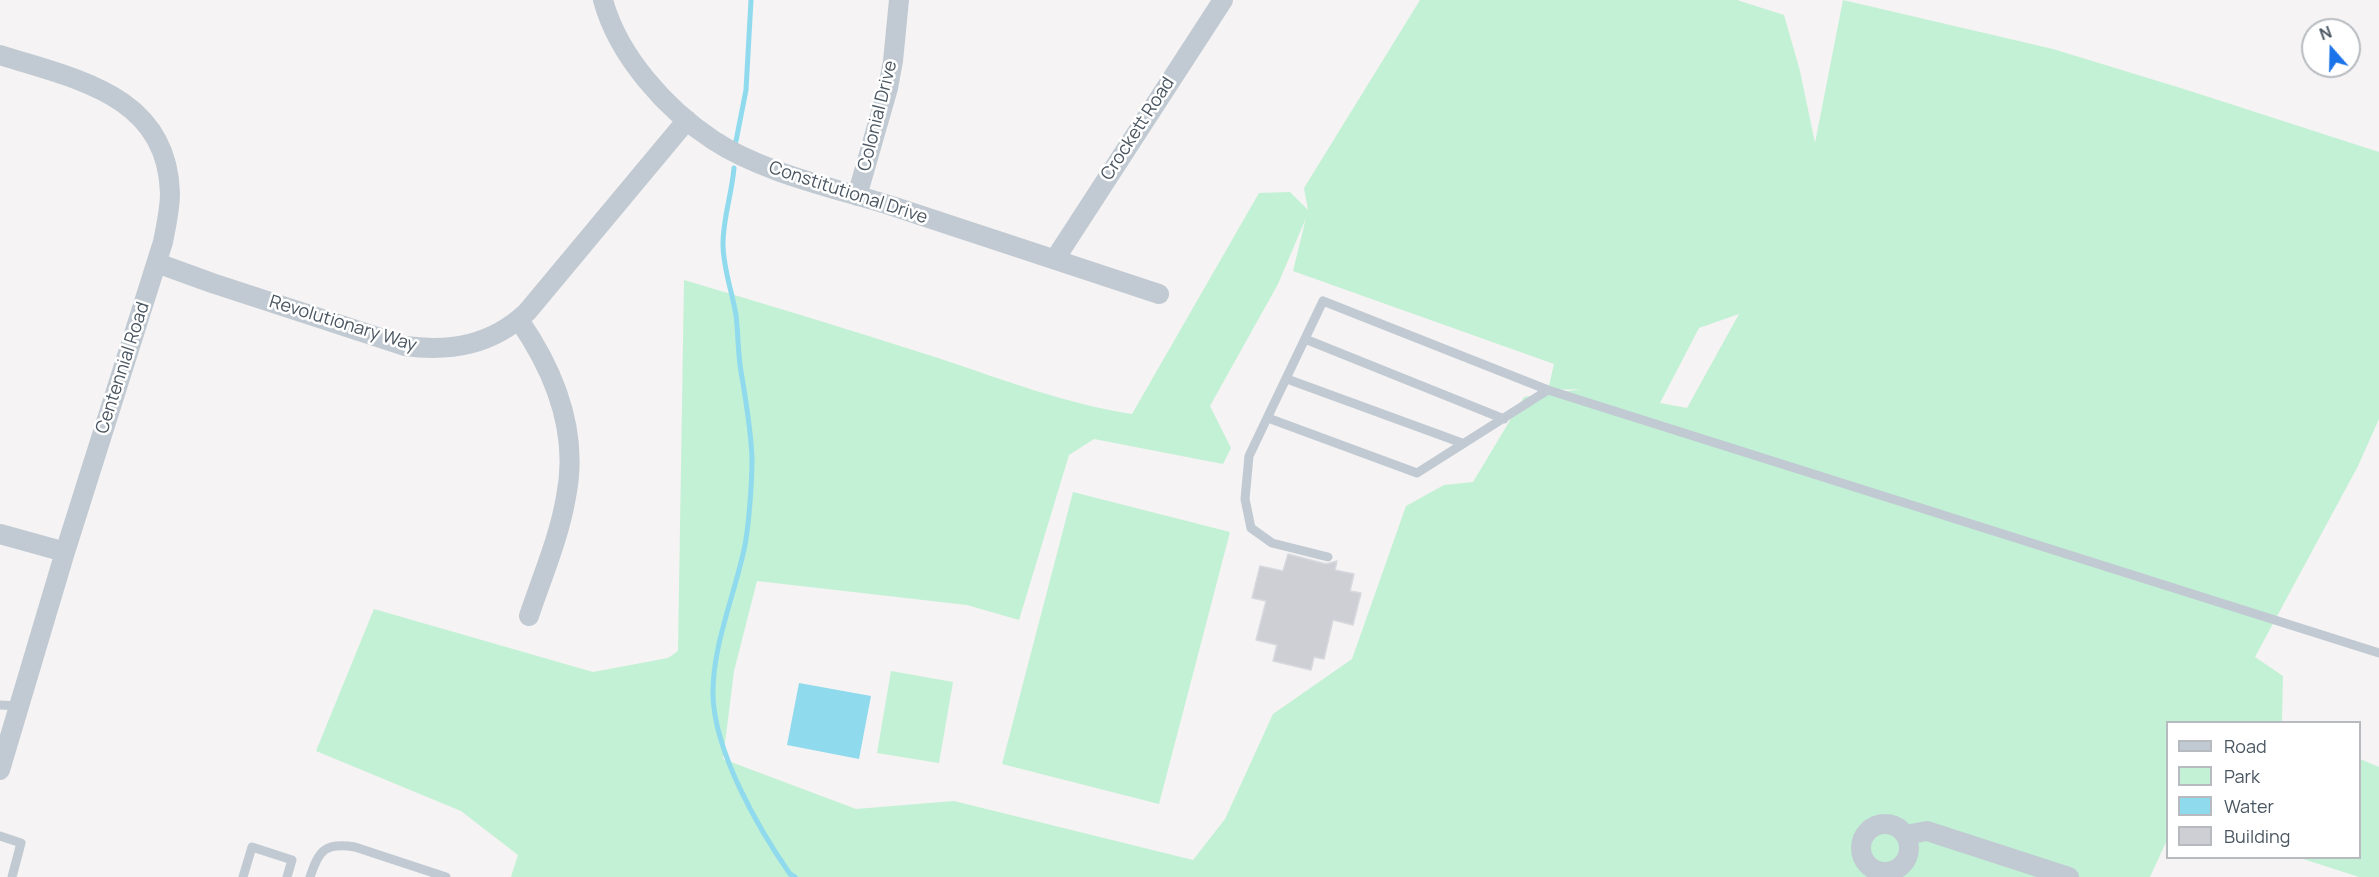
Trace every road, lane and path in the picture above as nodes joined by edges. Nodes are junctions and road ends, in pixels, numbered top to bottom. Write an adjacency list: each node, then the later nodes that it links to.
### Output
1 (603, 0): 5 (street, Constitutional Drive)
2 (899, 0): 6 (street, Colonial Drive)
3 (1223, 0): 7 (street, Crockett Road)
4 (0, 55): 8 (street, Centennial Road)
5 (687, 120): 6 (street, Constitutional Drive); 10 (street, Revolutionary Way)
6 (857, 196): 7 (street, Constitutional Drive)
7 (1055, 260): 9 (street, Constitutional Drive)
8 (157, 263): 10 (street, Revolutionary Way); 18 (street, Centennial Road)
9 (1160, 294)
10 (519, 320): 20 (street)
11 (1305, 339): 12 (lane); 13 (lane); 15 (lane)
12 (1287, 378): 14 (lane); 16 (lane)
13 (1548, 390): 15 (lane); 21 (lane)
14 (1268, 418): 16 (lane); 19 (lane)
15 (1504, 418): 16 (lane)
16 (1462, 443)
17 (0, 534): 18 (street)
18 (65, 552): 22 (street, Centennial Road)
19 (1328, 557)
20 (529, 616)
21 (2379, 653)
22 (10, 706): 23 (street, Centennial Road)
23 (0, 770)
24 (1905, 835): 26 (street); 26 (street); 32 (street)
25 (0, 836): 27 (lane)
26 (1890, 874)
27 (12, 877)
28 (243, 877): 29 (lane)
29 (287, 877)
30 (310, 877): 31 (lane)
31 (446, 877)
32 (2069, 877)

